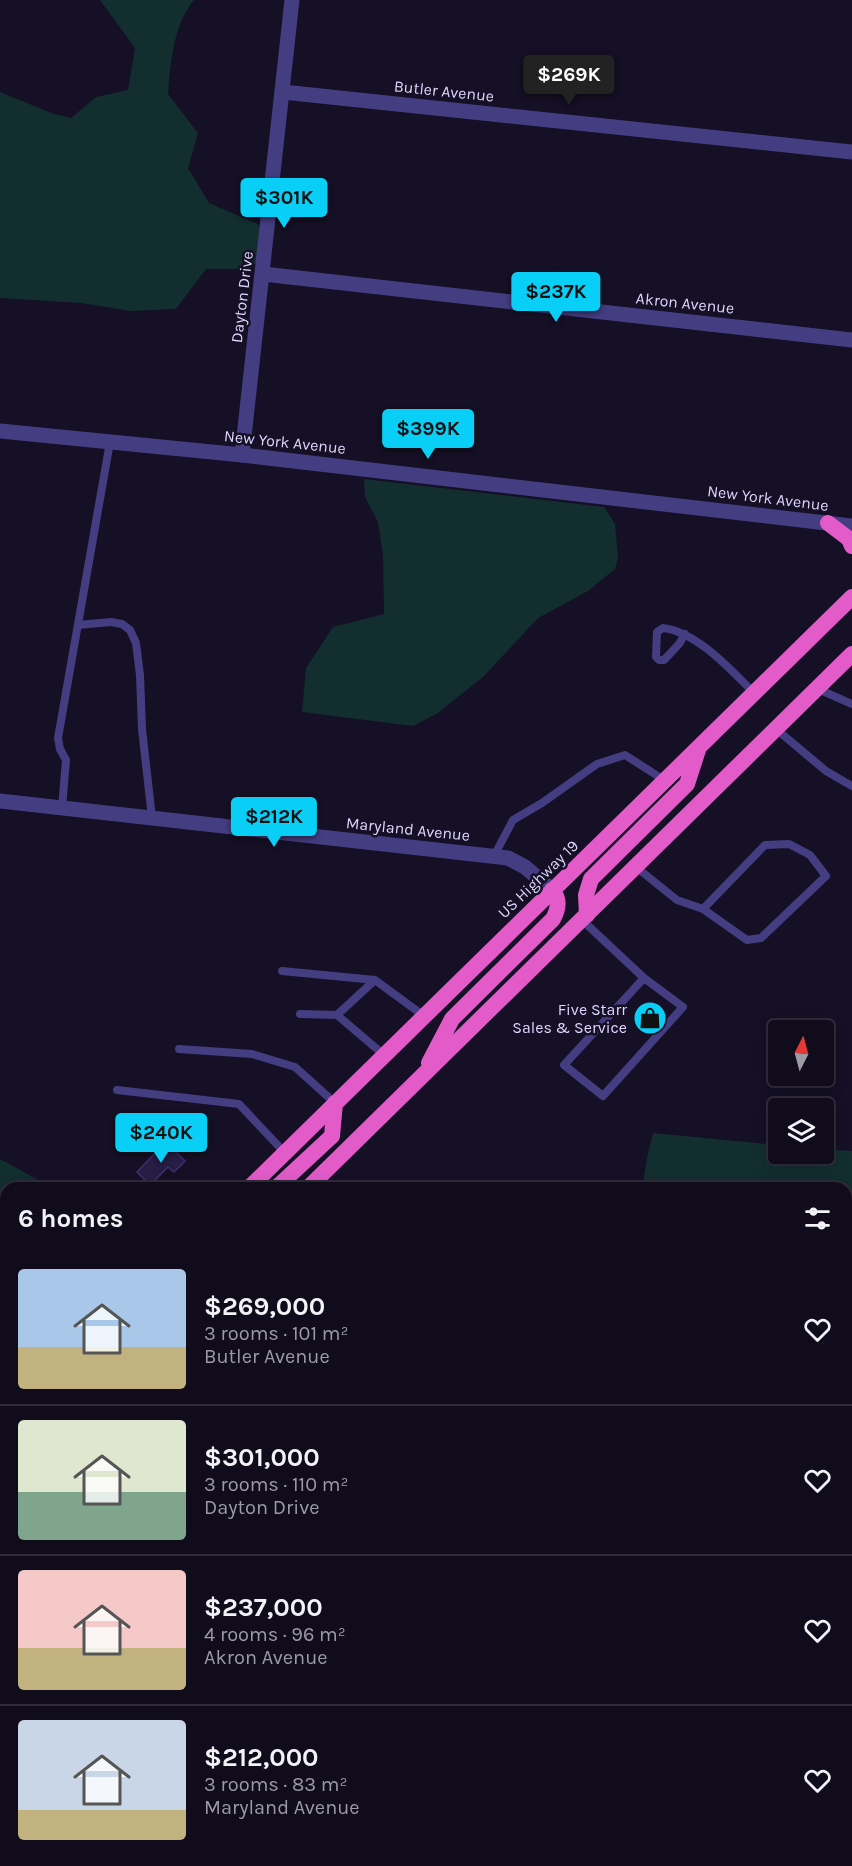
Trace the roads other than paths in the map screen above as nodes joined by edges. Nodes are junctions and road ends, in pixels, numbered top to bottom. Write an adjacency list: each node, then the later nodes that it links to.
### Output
1 (292, 0): 2 (street, Dayton Drive)
2 (283, 92): 3 (street, Butler Avenue); 4 (street, Dayton Drive)
3 (852, 152)
4 (263, 274): 5 (street, Akron Avenue); 8 (street, Dayton Drive)
5 (852, 340)
6 (0, 431): 7 (street, New York Avenue)
7 (110, 442): 8 (street, New York Avenue); 13 (lane)
8 (242, 455): 9 (street, New York Avenue)
9 (828, 523): 10 (street, New York Avenue); 11 (highway)
10 (852, 526)
11 (852, 546)
12 (851, 596): 17 (highway, US Highway 19)
13 (78, 625): 24 (lane); 25 (lane)
14 (686, 634): 14 (lane); 17 (lane)
15 (852, 654): 16 (highway)
16 (817, 688): 18 (lane); 19 (highway)
17 (754, 693): 20 (highway, US Highway 19)
18 (852, 704)
19 (776, 729): 22 (lane); 27 (highway)
20 (699, 746): 21 (highway, US Highway 19); 30 (highway)
21 (664, 780): 26 (lane); 28 (highway, US Highway 19)
22 (852, 786)
23 (0, 801): 24 (street, Maryland Avenue)
24 (62, 808): 25 (street, Maryland Avenue)
25 (152, 818): 26 (street, Maryland Avenue)
26 (494, 856): 28 (street, Maryland Avenue)
27 (636, 867): 29 (lane); 30 (highway)
28 (552, 890): 36 (highway, US Highway 19); 39 (highway)
29 (703, 909): 29 (lane)
30 (585, 917): 32 (lane); 39 (highway)
31 (282, 971): 33 (lane)
32 (644, 978): 32 (lane)
33 (375, 980): 35 (lane); 36 (lane)
34 (300, 1014): 35 (lane)
35 (337, 1015): 38 (lane)
36 (424, 1016): 38 (highway, US Highway 19)
37 (179, 1049): 41 (lane)
38 (384, 1055): 41 (highway, US Highway 19)
39 (424, 1075): 45 (highway)
40 (117, 1090): 42 (lane)
41 (335, 1103): 42 (highway, US Highway 19); 44 (highway)
42 (285, 1153): 43 (highway, US Highway 19)
43 (255, 1182)
44 (282, 1182)
45 (314, 1182)

